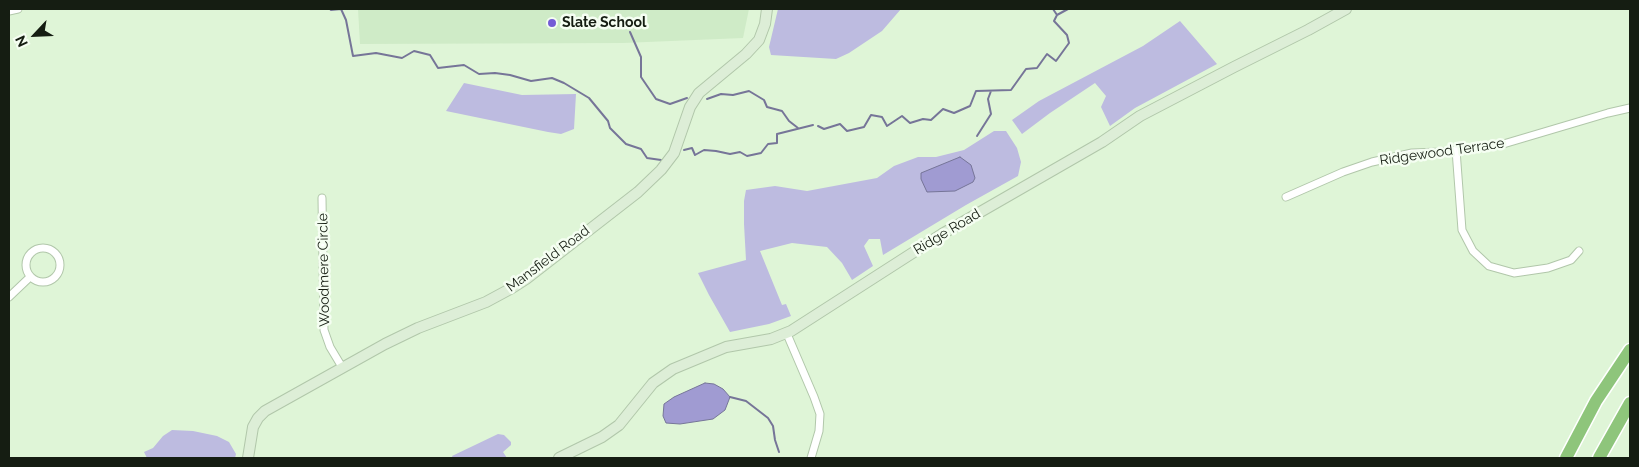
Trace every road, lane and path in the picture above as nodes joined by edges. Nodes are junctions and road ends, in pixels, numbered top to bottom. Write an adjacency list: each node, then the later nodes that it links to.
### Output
1 (18, 9): 4 (street)
2 (767, 9): 14 (street, Mansfield Road)
3 (1346, 9): 12 (street, Ridge Road)
4 (9, 11)
5 (1630, 108): 6 (street, Ridgewood Terrace)
6 (1456, 150): 7 (street, Ridgewood Terrace); 9 (street)
7 (1286, 197)
8 (322, 198): 14 (street, Woodmere Circle)
9 (1579, 251)
10 (30, 277): 10 (street); 11 (street)
11 (9, 297)
12 (787, 334): 17 (street, Ridge Road); 18 (street)
13 (1630, 350): 19 (highway)
14 (342, 367): 16 (street, Mansfield Road)
15 (1630, 403): 20 (highway)
16 (248, 458)
17 (559, 458)
18 (811, 458)
19 (1566, 458)
20 (1599, 458)

